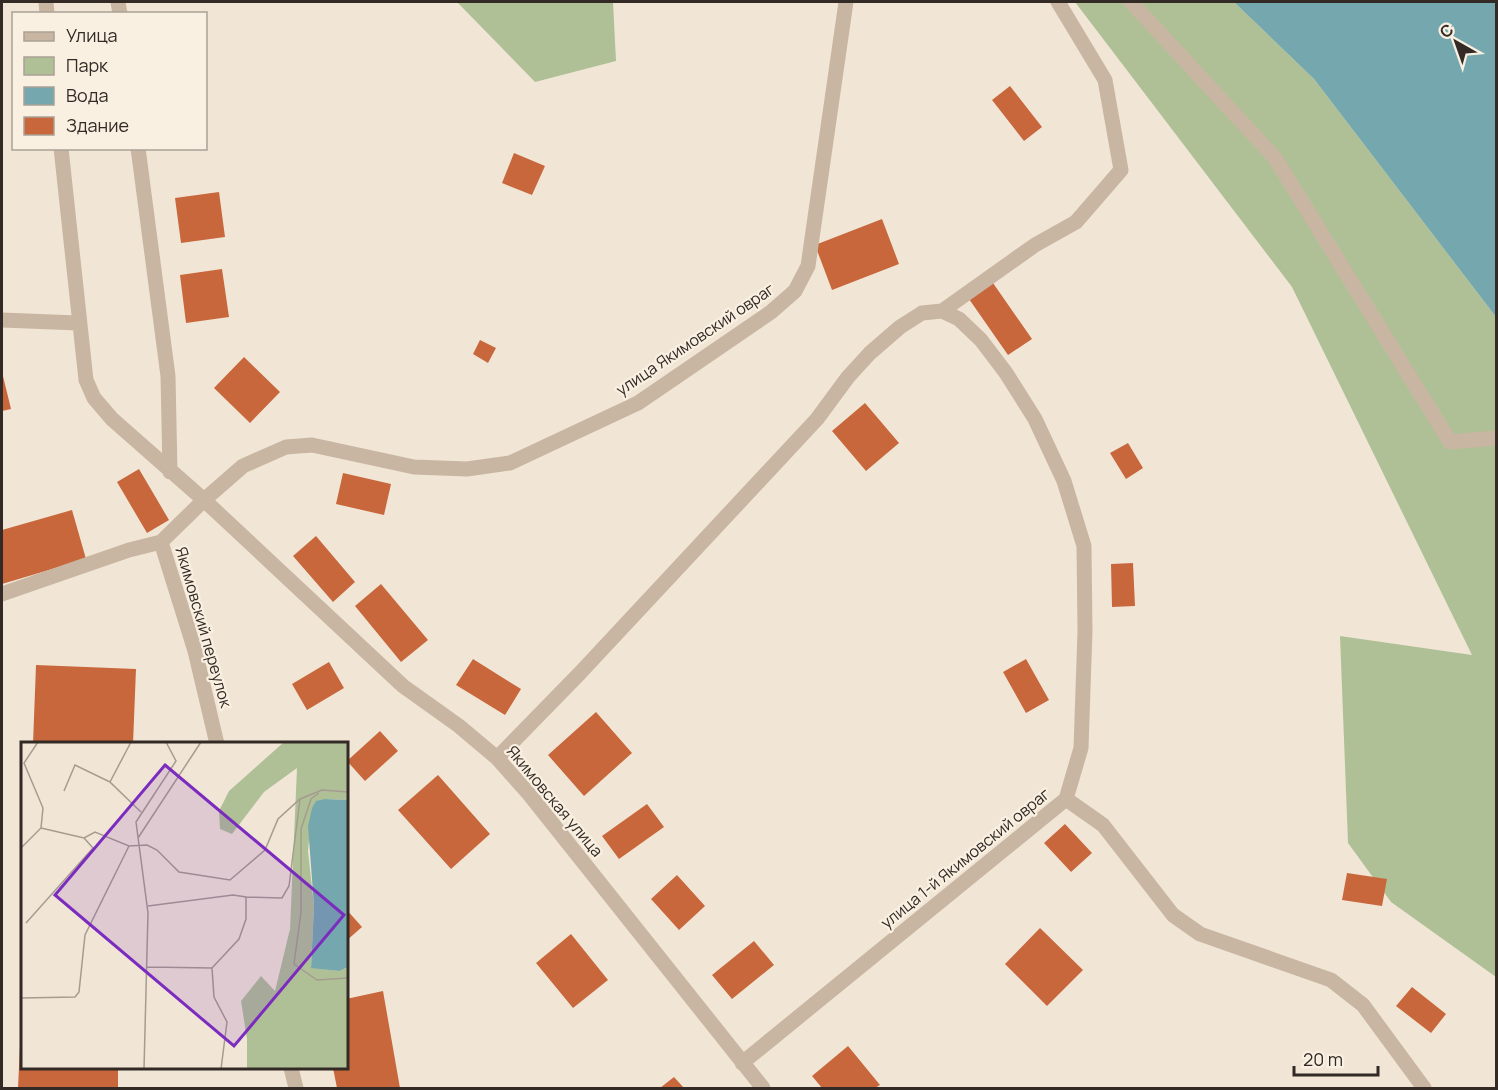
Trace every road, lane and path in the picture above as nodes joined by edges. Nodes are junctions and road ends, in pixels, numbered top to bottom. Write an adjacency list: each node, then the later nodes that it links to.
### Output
1 (846, 2): 11 (street, улица Якимовский овраг)
2 (1058, 2): 6 (street)
3 (1131, 2): 9 (street)
4 (61, 150): 8 (street, Якимовская улица)
5 (138, 150): 10 (street)
6 (942, 311): 15 (street); 16 (street)
7 (2, 320): 8 (street)
8 (78, 323): 10 (street, Якимовская улица)
9 (1497, 438)
10 (170, 471): 11 (street, Якимовская улица)
11 (204, 500): 12 (street, Якимовский переулок); 15 (street, Якимовская улица)
12 (161, 542): 13 (street); 14 (street, Якимовский переулок)
13 (2, 594)
14 (217, 742)
15 (497, 758): 17 (street, Якимовская улица)
16 (1066, 799): 17 (street, улица 1-й Якимовский овраг); 21 (street, улица 1-й Якимовский овраг)
17 (742, 1062): 20 (street, Якимовская улица)
18 (291, 1069): 19 (street)
19 (296, 1089)
20 (763, 1089)
21 (1424, 1089)

